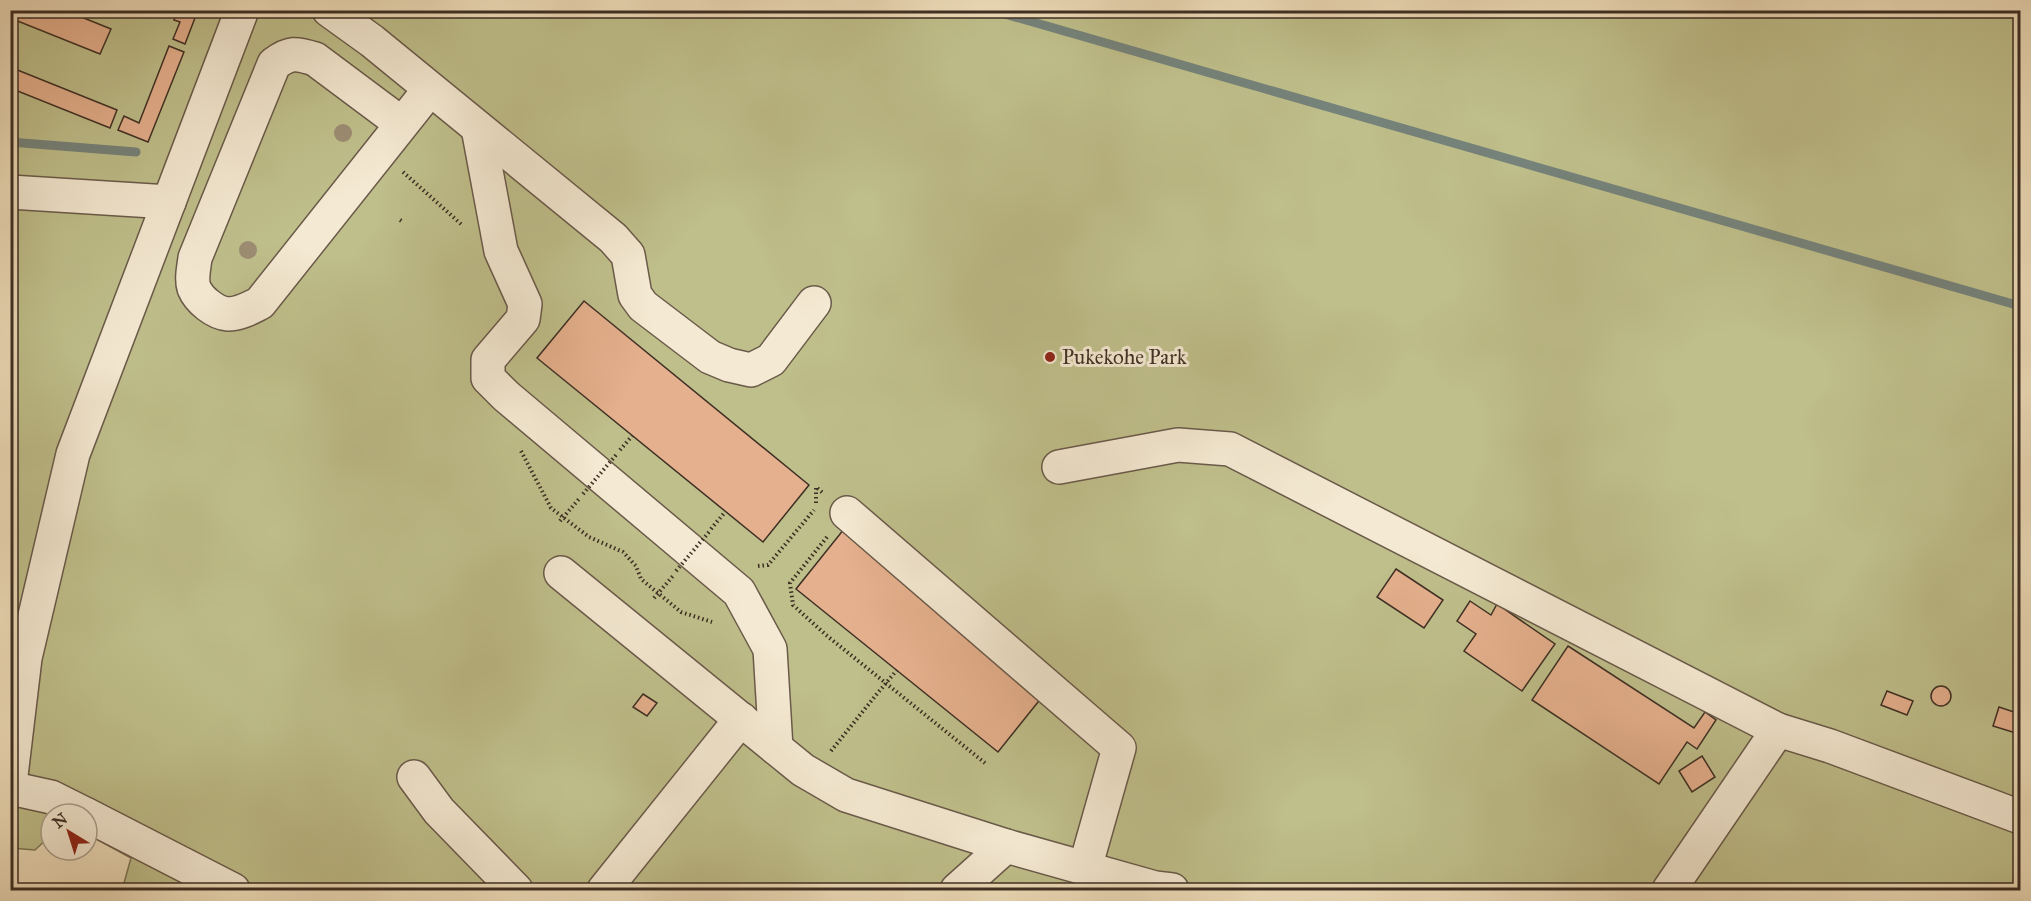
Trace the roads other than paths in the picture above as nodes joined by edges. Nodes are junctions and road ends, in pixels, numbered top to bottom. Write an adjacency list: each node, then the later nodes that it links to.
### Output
1 (242, 10): 3 (lane)
2 (328, 10): 5 (lane)
3 (228, 48): 4 (lane); 9 (lane)
4 (274, 64): 6 (lane); 6 (lane)
5 (430, 89): 6 (lane); 7 (lane)
6 (402, 124)
7 (478, 128): 10 (lane); 16 (lane)
8 (10, 192): 9 (lane)
9 (169, 202): 18 (lane)
10 (814, 303)
11 (1059, 467): 15 (lane)
12 (835, 504): 23 (lane)
13 (561, 573): 14 (lane)
14 (741, 719): 16 (lane); 26 (lane)
15 (1778, 730): 20 (lane); 29 (lane)
16 (776, 748): 22 (lane)
17 (414, 777): 25 (lane)
18 (10, 786): 19 (lane)
19 (61, 802)
20 (2020, 817)
21 (99, 822): 24 (lane)
22 (1006, 846): 23 (lane); 27 (lane)
23 (1085, 868): 28 (lane)
24 (233, 891)
25 (516, 891)
26 (604, 891)
27 (957, 891)
28 (1172, 891)
29 (1669, 891)

